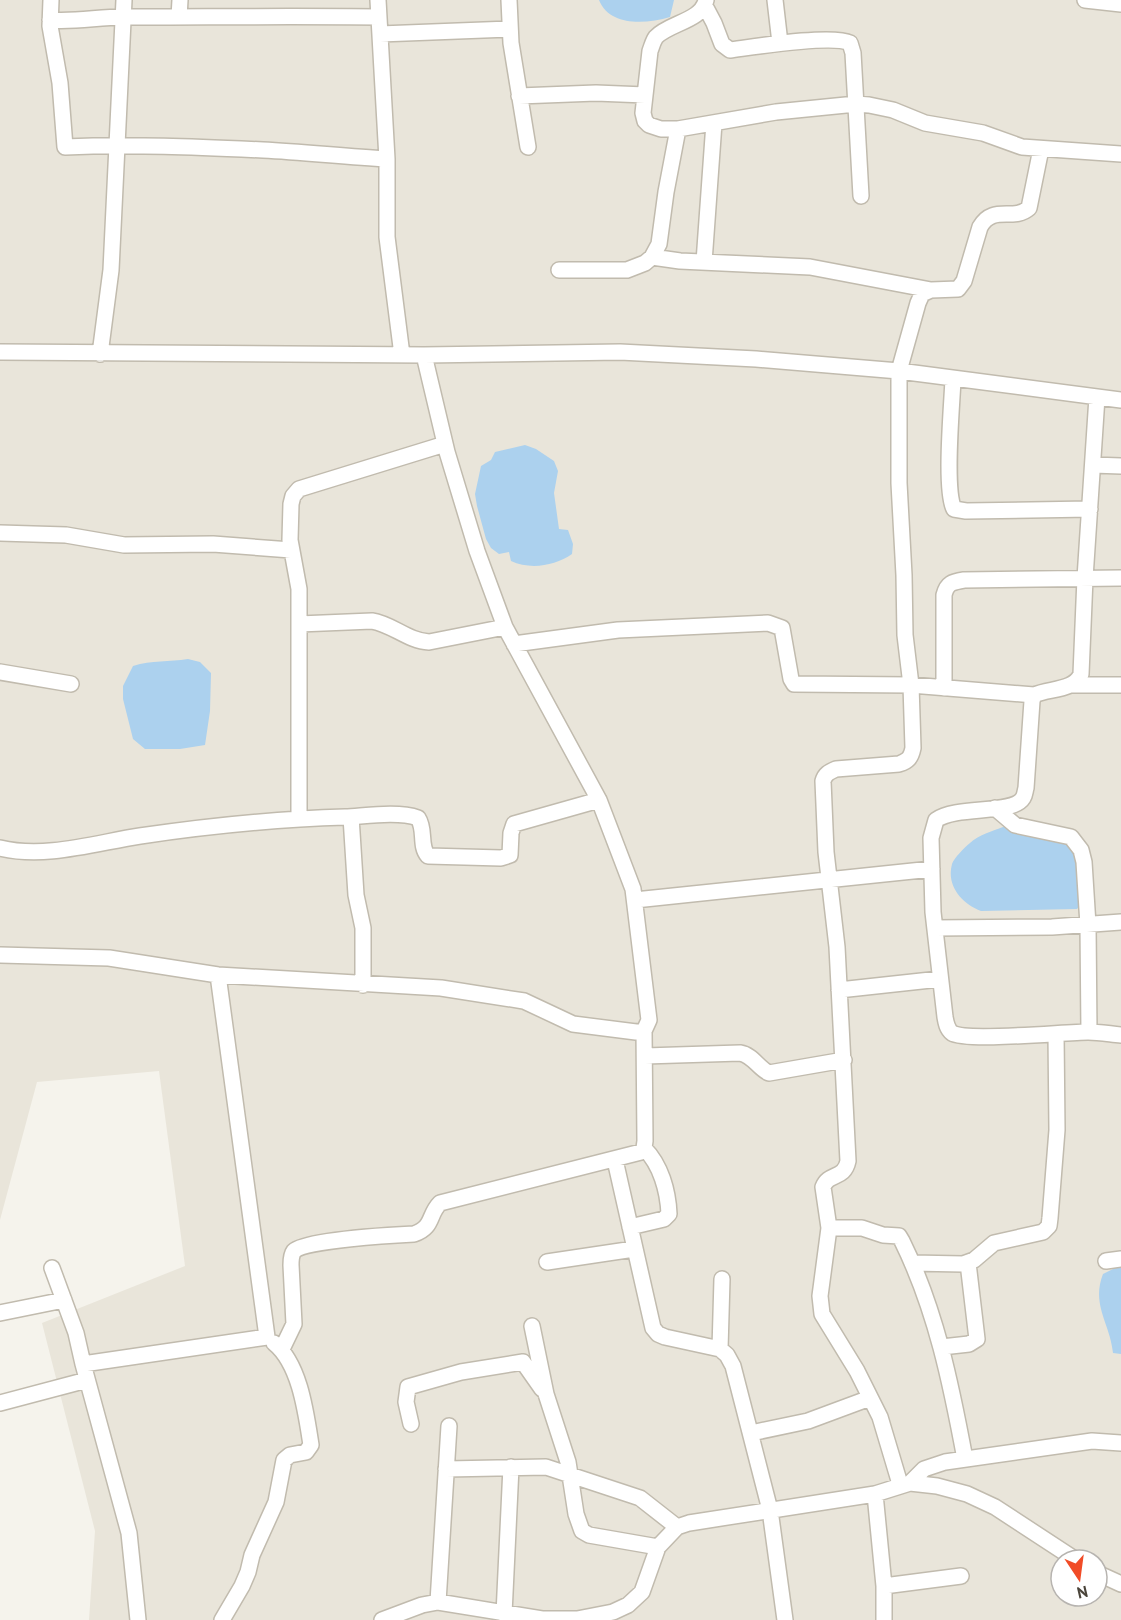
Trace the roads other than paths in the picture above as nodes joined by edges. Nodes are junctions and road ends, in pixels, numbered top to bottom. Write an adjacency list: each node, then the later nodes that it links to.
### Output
1 (51, 0): 13 (street)
2 (124, 0): 11 (street)
3 (180, 0): 10 (street)
4 (378, 0): 12 (street)
5 (508, 0): 14 (street)
6 (775, 0): 16 (street)
7 (1085, 0): 9 (street)
8 (705, 3): 16 (street); 17 (street)
9 (1121, 4)
10 (179, 16): 11 (street); 12 (street)
11 (122, 17): 13 (street); 22 (street)
12 (379, 17): 15 (street)
13 (50, 20): 22 (street)
14 (510, 29): 15 (street); 18 (street)
15 (380, 34): 26 (street)
16 (780, 43): 19 (street)
17 (645, 95): 18 (street); 21 (street)
18 (519, 96): 23 (street)
19 (856, 104): 20 (street); 24 (street); 27 (street)
20 (714, 123): 21 (street); 29 (street)
21 (678, 129): 28 (street)
22 (117, 145): 26 (street); 33 (street)
23 (528, 147)
24 (1041, 149): 25 (street); 31 (street)
25 (1121, 154)
26 (387, 159): 34 (street)
27 (861, 196)
28 (652, 257): 29 (street); 30 (street)
29 (704, 262): 31 (street)
30 (560, 270)
31 (931, 290): 36 (street)
32 (0, 352): 33 (street)
33 (100, 354): 34 (street)
34 (402, 355): 35 (street)
35 (424, 355): 36 (street); 40 (street)
36 (899, 371): 37 (street); 53 (street)
37 (953, 379): 38 (street); 43 (street)
38 (1097, 397): 39 (street); 41 (street)
39 (1121, 400)
40 (445, 444): 45 (street); 49 (street)
41 (1093, 465): 42 (street); 43 (street)
42 (1121, 466)
43 (1090, 509): 46 (street)
44 (0, 533): 45 (street)
45 (291, 550): 48 (street)
46 (1085, 578): 47 (street); 54 (street); 56 (street)
47 (1121, 578)
48 (299, 624): 49 (street); 61 (street)
49 (505, 627): 50 (street)
50 (514, 644): 53 (street); 58 (street)
51 (0, 672): 52 (street)
52 (71, 684)
53 (911, 685): 56 (street); 64 (street)
54 (1073, 685): 55 (street); 57 (street)
55 (1121, 685)
56 (944, 688): 57 (street)
57 (1034, 695): 59 (street)
58 (599, 800): 60 (street); 65 (street)
59 (995, 808): 63 (street); 67 (street)
60 (351, 817): 61 (street); 72 (street)
61 (299, 819): 62 (street)
62 (0, 848)
63 (932, 869): 64 (street); 68 (street)
64 (829, 879): 65 (street); 73 (street)
65 (635, 900): 74 (street)
66 (1121, 922): 67 (street)
67 (1088, 925): 68 (street); 75 (street)
68 (935, 928): 71 (street)
69 (0, 955): 70 (street)
70 (218, 975): 72 (street); 93 (street)
71 (940, 979): 73 (street); 76 (street)
72 (363, 985): 74 (street)
73 (839, 990): 79 (street)
74 (644, 1031): 78 (street)
75 (1089, 1032): 76 (street); 77 (street)
76 (1056, 1034): 87 (street)
77 (1121, 1035)
78 (645, 1056): 79 (street); 80 (street)
79 (844, 1060): 83 (street)
80 (644, 1148): 81 (street); 82 (street)
81 (615, 1160): 82 (street); 95 (street)
82 (630, 1227): 84 (street)
83 (829, 1228): 86 (street); 100 (street)
84 (634, 1249): 85 (street); 96 (street)
85 (547, 1262)
86 (912, 1263): 87 (street); 94 (street)
87 (968, 1263): 94 (street)
88 (52, 1268): 90 (street)
89 (722, 1279): 96 (street)
90 (64, 1300): 91 (street); 97 (street)
91 (0, 1313)
92 (532, 1326): 99 (street)
93 (267, 1337): 95 (street); 97 (street)
94 (942, 1347): 106 (street)
95 (282, 1349): 122 (street)
96 (720, 1349): 104 (street)
97 (83, 1364): 98 (street)
98 (87, 1380): 101 (street); 121 (street)
99 (546, 1394): 102 (street); 109 (street)
100 (870, 1398): 104 (street); 110 (street)
101 (0, 1403)
102 (411, 1424)
103 (449, 1426): 108 (street)
104 (751, 1433): 112 (street)
105 (1121, 1443): 106 (street)
106 (965, 1459): 110 (street)
107 (511, 1467): 108 (street); 109 (street); 119 (street)
108 (446, 1469): 118 (street)
109 (570, 1474): 113 (street); 114 (street)
110 (905, 1484): 111 (street); 115 (street)
111 (875, 1494): 112 (street); 117 (street)
112 (770, 1510): 113 (street); 125 (street)
113 (677, 1527): 114 (street)
114 (658, 1547): 120 (street)
115 (1058, 1548)
116 (961, 1576): 117 (street)
117 (884, 1586): 126 (street)
118 (438, 1602): 119 (street); 123 (street)
119 (504, 1614): 124 (street)
120 (613, 1616): 124 (street)
121 (138, 1620)
122 (222, 1620)
123 (382, 1620)
124 (542, 1620)
125 (784, 1620)
126 (884, 1620)

